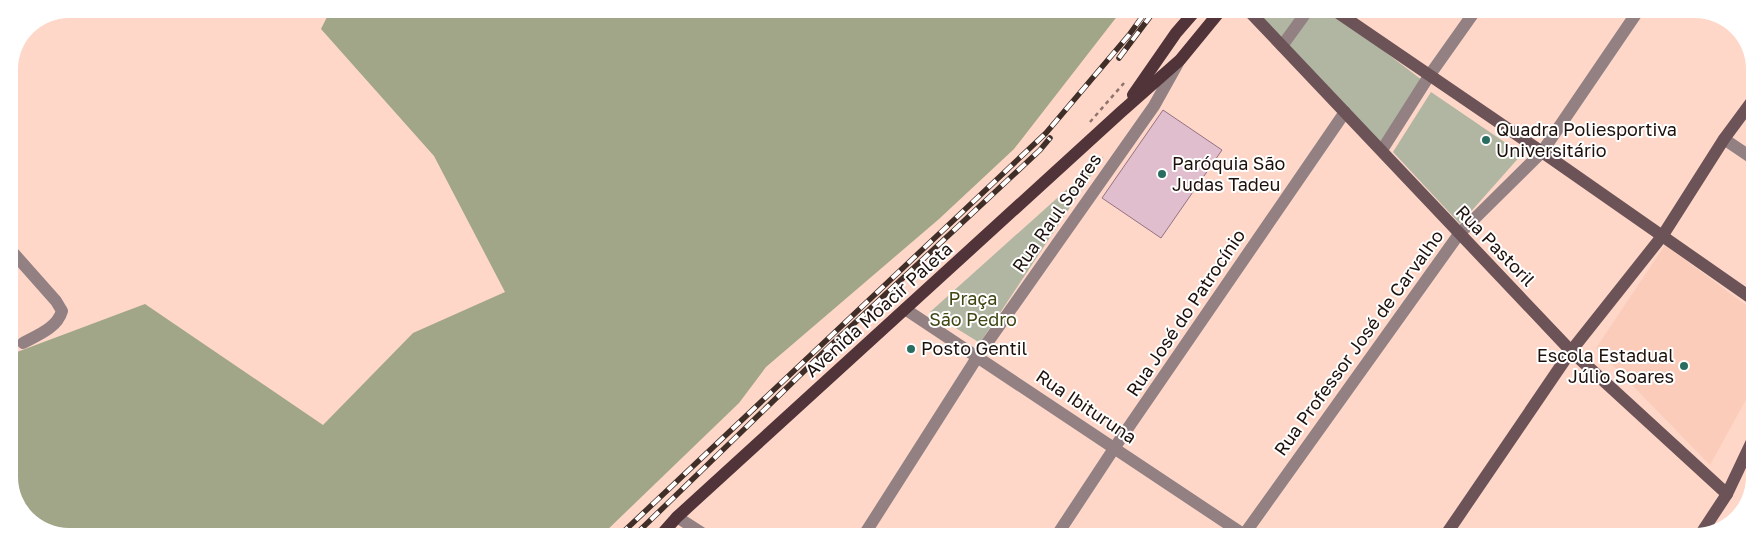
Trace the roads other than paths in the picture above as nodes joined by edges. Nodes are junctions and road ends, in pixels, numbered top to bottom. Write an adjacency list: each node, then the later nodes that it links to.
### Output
1 (1189, 18): 12 (main road, Avenida Moacir Paleta)
2 (1214, 18): 9 (main road, Avenida Moacir Paleta)
3 (1256, 18): 8 (street, Rua Pastoril)
4 (1302, 18): 8 (street)
5 (1346, 18): 10 (street)
6 (1469, 18): 10 (street)
7 (1633, 18): 16 (street, Rua Professor José de Carvalho)
8 (1282, 46): 13 (street, Rua Pastoril)
9 (1180, 60): 12 (main road, Avenida Moacir Paleta); 27 (street, Rua Raul Soares)
10 (1429, 76): 15 (street); 16 (street)
11 (1746, 109): 14 (street)
12 (1121, 112): 24 (main road, Avenida Moacir Paleta)
13 (1345, 112): 15 (street, Rua Pastoril); 28 (street, Rua José do Patrocínio)
14 (1724, 139): 17 (street); 19 (street)
15 (1382, 150): 18 (street, Rua Pastoril)
16 (1542, 152): 18 (street, Rua Professor José de Carvalho); 19 (street)
17 (1746, 154)
18 (1459, 234): 26 (street, Rua Pastoril); 38 (street, Rua Professor José de Carvalho)
19 (1664, 235): 23 (street); 26 (street)
20 (18, 258): 21 (street)
21 (22, 262): 22 (street); 25 (street)
22 (18, 264)
23 (1746, 294)
24 (906, 309): 27 (street, Rua Ibituruna); 31 (main road, Avenida Moacir Paleta)
25 (23, 343)
26 (1571, 350): 30 (street, Rua Pastoril); 39 (street)
27 (978, 356): 28 (street, Rua Ibituruna); 35 (street, Rua Raul Soares)
28 (1115, 447): 36 (street, Rua José do Patrocínio); 37 (street, Rua Ibituruna)
29 (1746, 453): 30 (street)
30 (1727, 494): 32 (street)
31 (677, 517): 33 (main road, Avenida Moacir Paleta); 34 (street)
32 (1705, 527)
33 (667, 528)
34 (694, 528)
35 (868, 528)
36 (1062, 528)
37 (1234, 528)
38 (1249, 528)
39 (1450, 528)

